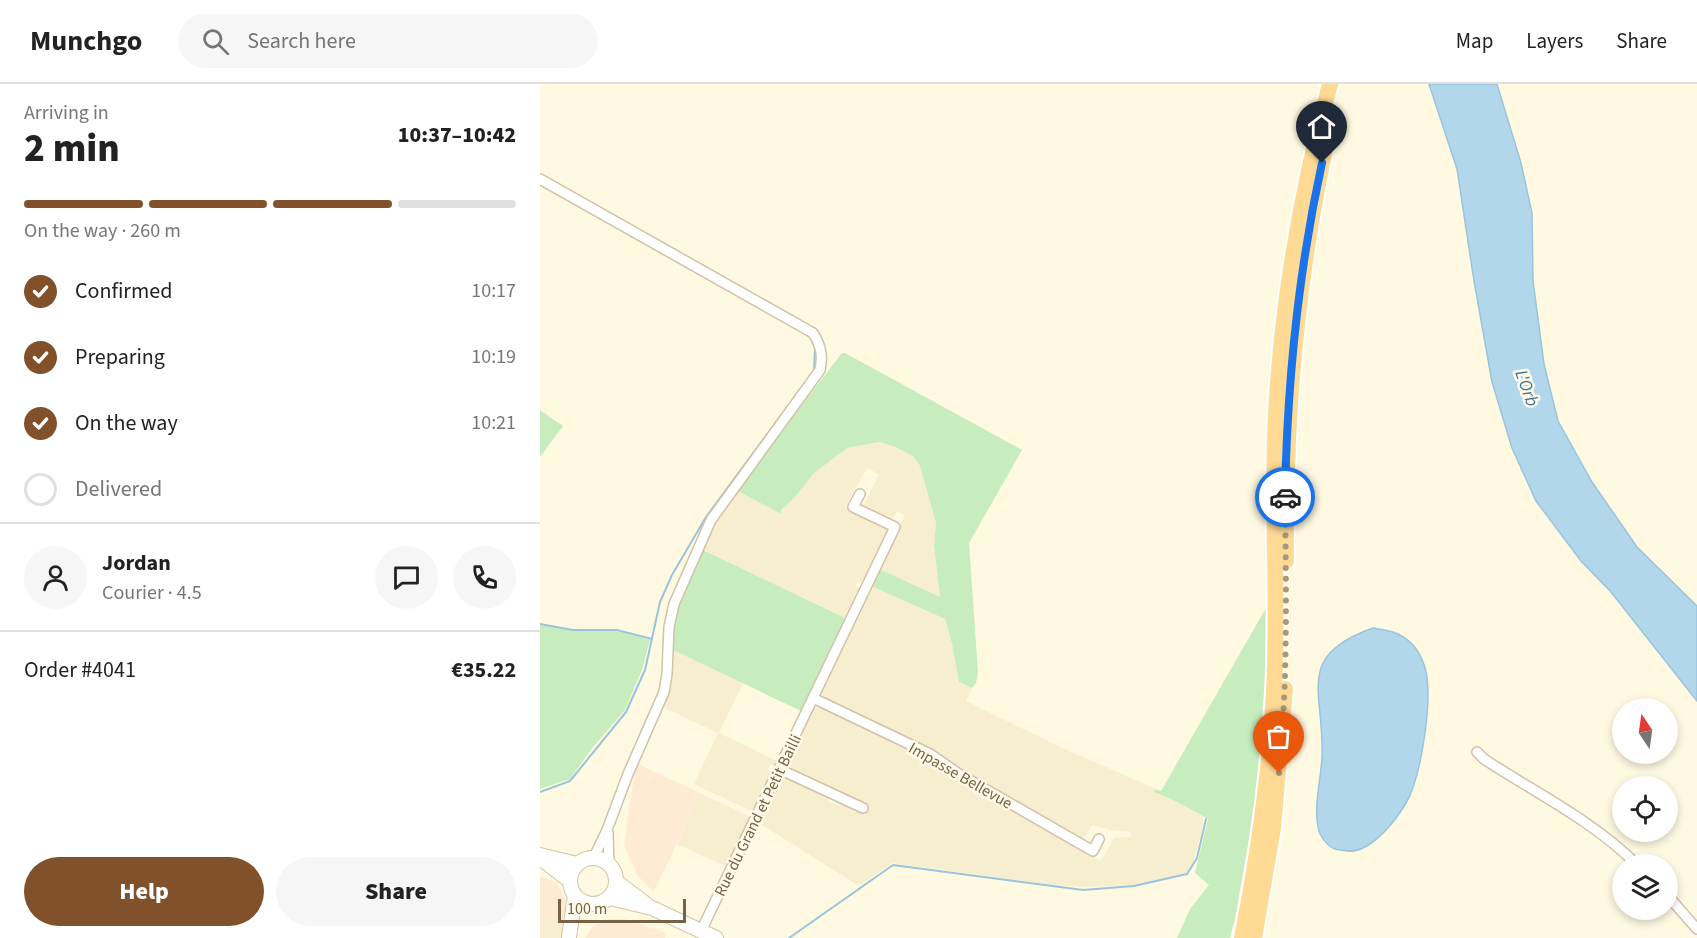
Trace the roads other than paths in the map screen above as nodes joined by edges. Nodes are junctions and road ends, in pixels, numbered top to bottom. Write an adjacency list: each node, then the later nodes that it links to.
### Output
1 (1330, 84): 13 (highway)
2 (1341, 84): 13 (highway)
3 (540, 179): 9 (street)
4 (860, 494): 5 (street, Rue du Grand et Petit Bailli)
5 (813, 698): 7 (street, Rue du Grand et Petit Bailli); 10 (street, Impasse Bellevue)
6 (1477, 752): 11 (street)
7 (779, 769): 8 (street); 25 (street, Rue du Grand et Petit Bailli)
8 (863, 808)
9 (607, 830): 14 (street); 16 (street)
10 (1099, 839)
11 (1626, 854)
12 (540, 857): 15 (main road); 17 (main road)
13 (1263, 857): 27 (highway); 28 (highway); 29 (highway); 30 (highway)
14 (594, 858): 15 (main road); 16 (main road)
15 (578, 864): 17 (main road)
16 (609, 864): 18 (main road)
17 (570, 881): 19 (main road)
18 (617, 882): 20 (main road); 23 (main road)
19 (575, 896): 21 (main road); 21 (main road)
20 (610, 898): 21 (main road); 23 (main road)
21 (591, 904)
22 (1678, 907): 24 (street)
23 (652, 908): 25 (main road)
24 (1697, 929)
25 (701, 931): 26 (main road)
26 (716, 938)
27 (1233, 938)
28 (1242, 938)
29 (1254, 938)
30 (1262, 938)

